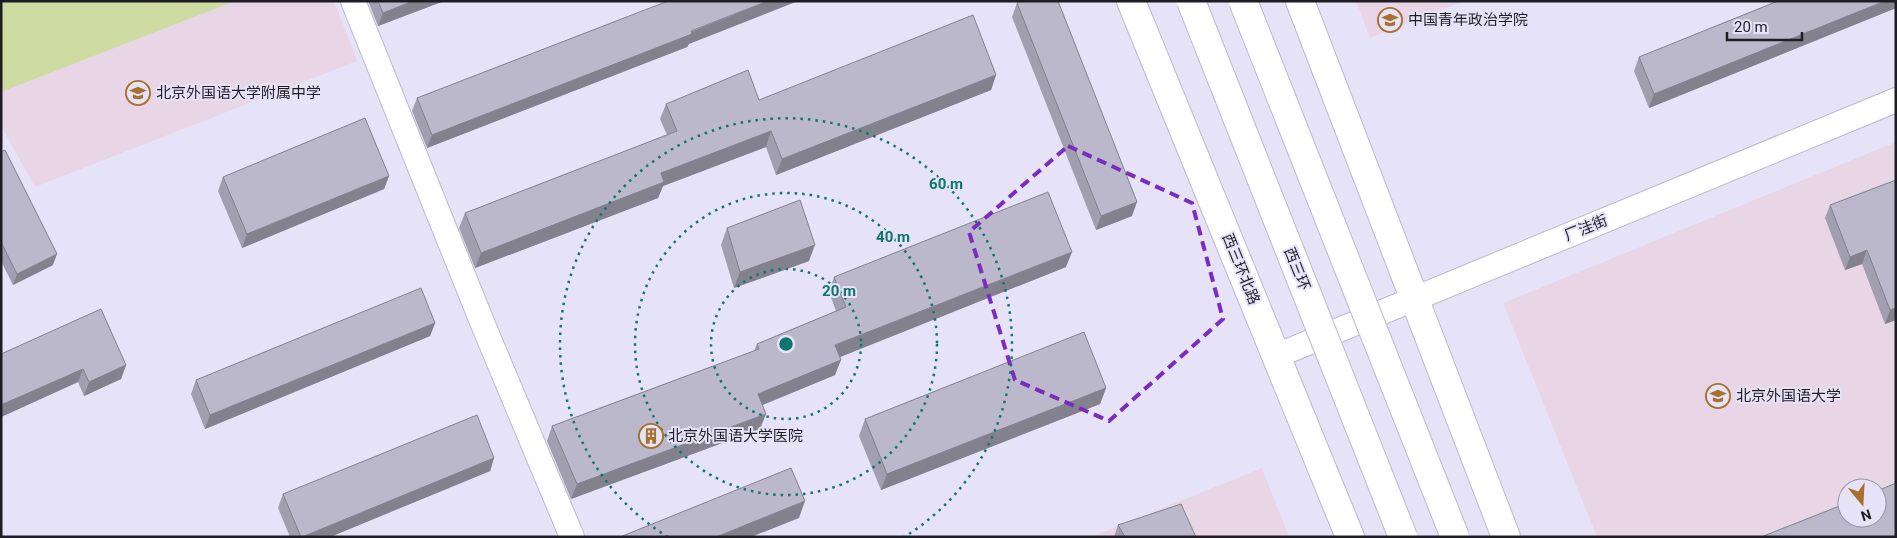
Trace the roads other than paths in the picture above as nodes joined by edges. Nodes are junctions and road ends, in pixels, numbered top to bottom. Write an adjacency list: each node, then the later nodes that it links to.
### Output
1 (353, 1): 9 (street)
2 (1131, 1): 8 (main road, 西三环北路)
3 (1191, 1): 11 (main road, 西三环, bridge)
4 (1243, 1): 12 (main road, bridge)
5 (1300, 1): 7 (main road)
6 (1896, 100): 7 (street, 厂洼街)
7 (1415, 298): 8 (street, 厂洼街); 13 (main road)
8 (1276, 356): 10 (main road, 西三环北路)
9 (572, 537)
10 (1350, 537)
11 (1403, 537)
12 (1456, 537)
13 (1506, 537)

